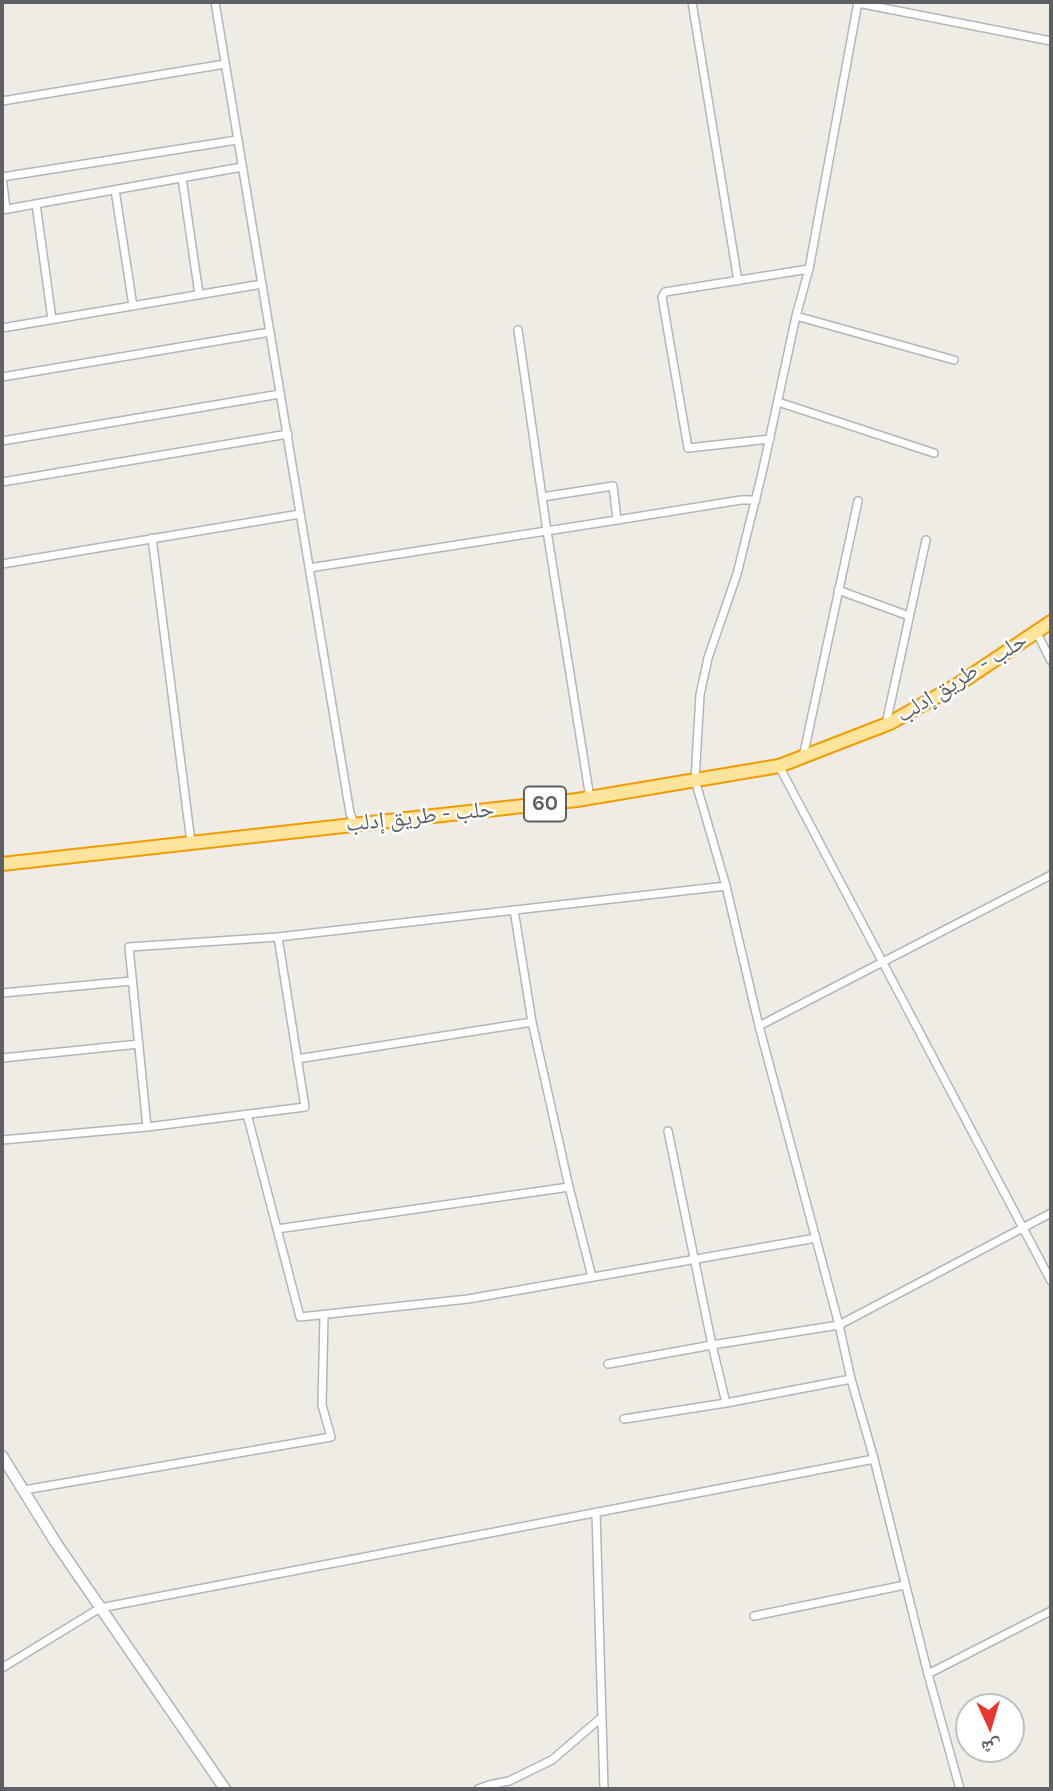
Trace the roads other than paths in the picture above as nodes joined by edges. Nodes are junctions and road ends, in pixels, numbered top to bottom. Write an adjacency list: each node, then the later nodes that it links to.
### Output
1 (215, 2): 5 (street)
2 (692, 2): 15 (street)
3 (858, 2): 4 (street); 14 (street)
4 (1051, 41)
5 (225, 64): 6 (street); 7 (street)
6 (2, 101)
7 (237, 140): 8 (street); 9 (street)
8 (242, 167): 10 (street); 16 (street)
9 (2, 177): 13 (street)
10 (182, 178): 11 (street); 17 (street)
11 (115, 190): 12 (street); 18 (street)
12 (36, 204): 13 (street); 20 (street)
13 (4, 209)
14 (809, 269): 15 (street); 19 (street)
15 (738, 281): 29 (street)
16 (261, 284): 17 (street); 23 (street)
17 (199, 294): 18 (street)
18 (133, 306): 20 (street)
19 (796, 316): 24 (street); 27 (street)
20 (52, 319): 21 (street)
21 (2, 328)
22 (518, 330): 33 (street)
23 (270, 332): 25 (street); 26 (street)
24 (954, 360)
25 (2, 377)
26 (280, 394): 28 (street); 30 (street)
27 (778, 402): 29 (street); 31 (street)
28 (288, 434): 32 (street); 36 (street)
29 (770, 439): 34 (street)
30 (2, 441)
31 (934, 453)
32 (2, 482)
33 (542, 497): 37 (street); 38 (street)
34 (756, 500): 37 (street); 51 (street)
35 (858, 501): 43 (street)
36 (300, 514): 39 (street); 42 (street)
37 (617, 520): 38 (street)
38 (547, 531): 42 (street); 52 (street)
39 (152, 538): 41 (street); 54 (street)
40 (926, 540): 44 (street)
41 (2, 564)
42 (309, 568): 53 (street)
43 (838, 590): 44 (street); 49 (street)
44 (909, 616): 48 (street)
45 (1051, 622): 46 (highway, حلب - طريق إدلب / 60)
46 (1036, 631): 47 (street); 48 (highway, حلب - طريق إدلب / 60)
47 (1051, 662)
48 (886, 724): 49 (highway, حلب - طريق إدلب / 60)
49 (803, 757): 50 (highway, حلب - طريق إدلب / 60)
50 (779, 766): 51 (highway, حلب - طريق إدلب / 60); 60 (street)
51 (695, 780): 52 (highway, حلب - طريق إدلب / 60); 57 (street)
52 (590, 798): 53 (highway, حلب - طريق إدلب / 60)
53 (354, 824): 54 (highway, حلب - طريق إدلب / 60)
54 (191, 842): 55 (highway, حلب - طريق إدلب / 60)
55 (2, 864)
56 (1051, 875): 60 (street)
57 (726, 886): 58 (street); 64 (street)
58 (514, 910): 59 (street); 63 (street)
59 (278, 937): 61 (street); 67 (street)
60 (884, 962): 64 (street); 74 (street)
61 (132, 981): 62 (street); 65 (street)
62 (2, 993)
63 (532, 1022): 67 (street); 72 (street)
64 (759, 1026): 76 (street)
65 (139, 1044): 66 (street); 69 (street)
66 (2, 1058)
67 (297, 1059): 68 (street)
68 (247, 1114): 69 (street); 75 (street)
69 (147, 1128): 71 (street)
70 (668, 1131): 77 (street)
71 (2, 1140)
72 (569, 1187): 75 (street); 78 (street)
73 (1051, 1213): 74 (street)
74 (1024, 1227): 79 (street); 81 (street)
75 (277, 1229): 80 (street)
76 (816, 1238): 77 (street); 81 (street)
77 (695, 1259): 78 (street); 82 (street)
78 (592, 1277): 80 (street)
79 (1051, 1281)
80 (324, 1315): 89 (street)
81 (839, 1325): 82 (street); 84 (street)
82 (712, 1345): 83 (street); 85 (street)
83 (608, 1364)
84 (851, 1379): 85 (street); 88 (street)
85 (726, 1403): 86 (street)
86 (624, 1419)
87 (2, 1457): 89 (street)
88 (874, 1459): 90 (street); 91 (street)
89 (24, 1490): 92 (street)
90 (596, 1511): 92 (street); 97 (street)
91 (905, 1585): 94 (street); 96 (street)
92 (100, 1608): 95 (street); 98 (street)
93 (1051, 1611): 96 (street)
94 (754, 1616)
95 (2, 1668)
96 (928, 1674): 101 (street)
97 (602, 1717): 99 (street); 100 (street)
98 (225, 1789)
99 (478, 1789)
100 (604, 1789)
101 (960, 1789)

